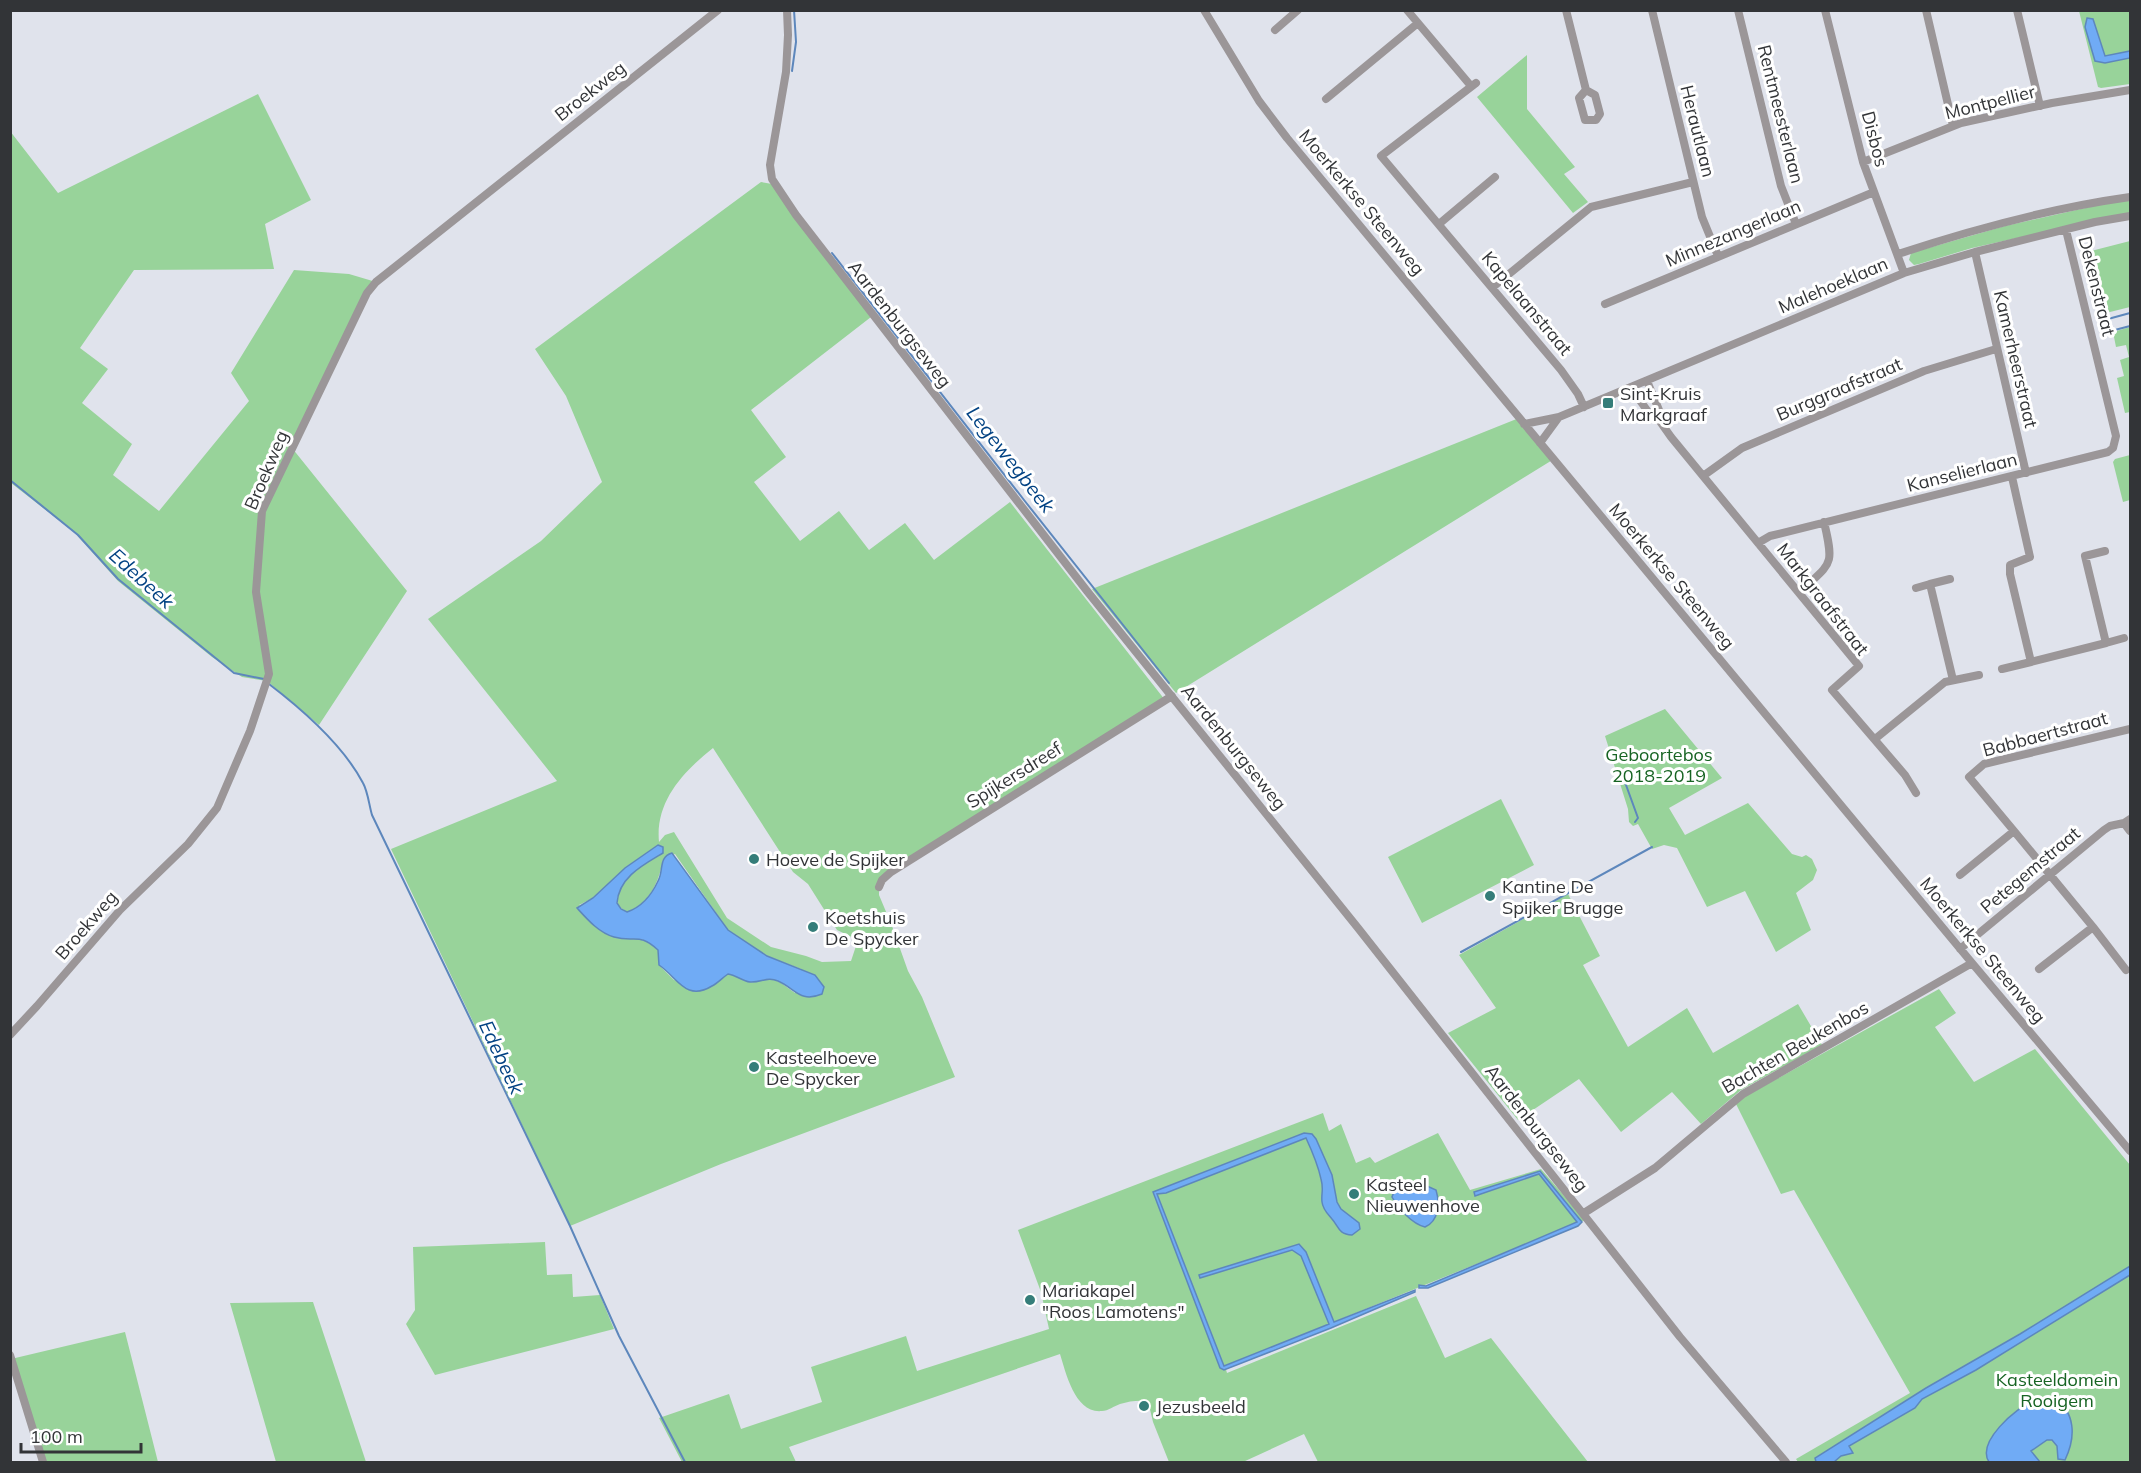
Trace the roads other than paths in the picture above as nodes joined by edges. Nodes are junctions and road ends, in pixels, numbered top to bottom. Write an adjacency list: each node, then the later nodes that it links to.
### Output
1 (718, 10): 74 (street, Broekweg)
2 (787, 10): 59 (street, Aardenburgseweg)
3 (1204, 10): 40 (street, Moerkerkse Steenweg)
4 (1298, 10): 13 (street)
5 (1407, 10): 12 (street)
6 (1566, 10): 14 (street)
7 (1652, 10): 21 (street, Herautlaan)
8 (1738, 10): 26 (street, Rentmeesterlaan)
9 (1825, 10): 19 (street, Disbos)
10 (1926, 10): 18 (street)
11 (2017, 10): 17 (street)
12 (1418, 23): 16 (street); 25 (street, Kapelaanstraat)
13 (1275, 30)
14 (1586, 90)
15 (2130, 90): 17 (street, Montpellier)
16 (1326, 99)
17 (2040, 106): 18 (street, Montpellier)
18 (1953, 126): 19 (street, Montpellier)
19 (1863, 162): 22 (street, Disbos)
20 (1496, 177): 25 (street)
21 (1693, 182): 30 (street, Herautlaan); 32 (street)
22 (1874, 192): 26 (street, Minnezangerlaan); 29 (street, Disbos)
23 (2130, 197): 29 (street, Malehoeklaan)
24 (2130, 216): 27 (street, Malehoeklaan)
25 (1439, 224): 32 (street, Kapelaanstraat)
26 (1796, 224): 30 (street, Minnezangerlaan)
27 (2066, 230): 28 (street, Malehoeklaan); 42 (street, Dekenstraat)
28 (1975, 252): 31 (street, Malehoeklaan); 34 (street, Kamerheerstraat)
29 (1898, 254): 31 (street, Disbos)
30 (1718, 256): 33 (street, Minnezangerlaan)
31 (1904, 273): 35 (street, Malehoeklaan)
32 (1493, 287): 37 (street, Kapelaanstraat)
33 (1605, 304)
34 (1996, 349): 43 (street, Kamerheerstraat); 44 (street, Burggraafstraat)
35 (1647, 381): 36 (street, Malehoeklaan); 39 (street, Markgraafstraat)
36 (1631, 388): 37 (street, Malehoeklaan); 39 (street, Markgraafstraat)
37 (1584, 407): 38 (street, Malehoeklaan)
38 (1559, 417): 40 (street, Malehoeklaan); 41 (street)
39 (1659, 420): 44 (street, Markgraafstraat)
40 (1524, 424): 41 (street, Moerkerkse Steenweg)
41 (1540, 443): 70 (street, Moerkerkse Steenweg)
42 (2108, 453): 43 (street, Kanselierlaan)
43 (2026, 473): 45 (street, Kanselierlaan)
44 (1702, 476): 47 (street, Markgraafstraat)
45 (2012, 477): 46 (street, Kanselierlaan); 55 (street)
46 (1824, 522): 47 (street, Kanselierlaan); 52 (street)
47 (1758, 543): 52 (street, Markgraafstraat)
48 (2105, 551): 54 (street)
49 (1950, 579): 50 (street)
50 (1930, 584): 51 (street); 58 (street)
51 (1916, 588)
52 (1799, 593): 61 (street, Markgraafstraat)
53 (2124, 638): 54 (street)
54 (2106, 643): 55 (street)
55 (2031, 662): 56 (street)
56 (2002, 669)
57 (1978, 675): 58 (street)
58 (1953, 680): 61 (street)
59 (1172, 696): 68 (street, Spijkersdreef); 76 (street, Aardenburgseweg)
60 (2130, 729): 64 (street, Babbaertstraat)
61 (1875, 739): 62 (street, Markgraafstraat)
62 (1916, 793)
63 (2127, 821): 65 (street, Petegemstraat); 67 (street, Petegemstraat)
64 (2014, 831): 66 (street); 67 (street, Babbaertstraat)
65 (2130, 831)
66 (1960, 875)
67 (2050, 875): 69 (street, Babbaertstraat); 70 (street, Petegemstraat)
68 (879, 887)
69 (2093, 927): 72 (street); 73 (street, Babbaertstraat)
70 (1960, 949): 71 (street, Moerkerkse Steenweg)
71 (1972, 963): 75 (street, Moerkerkse Steenweg); 76 (street, Bachten Beukenbos)
72 (2039, 969)
73 (2126, 970)
74 (10, 1035)
75 (2130, 1151)
76 (1584, 1214): 79 (street, Aardenburgseweg)
77 (10, 1355): 78 (street)
78 (43, 1462)
79 (1786, 1462)

